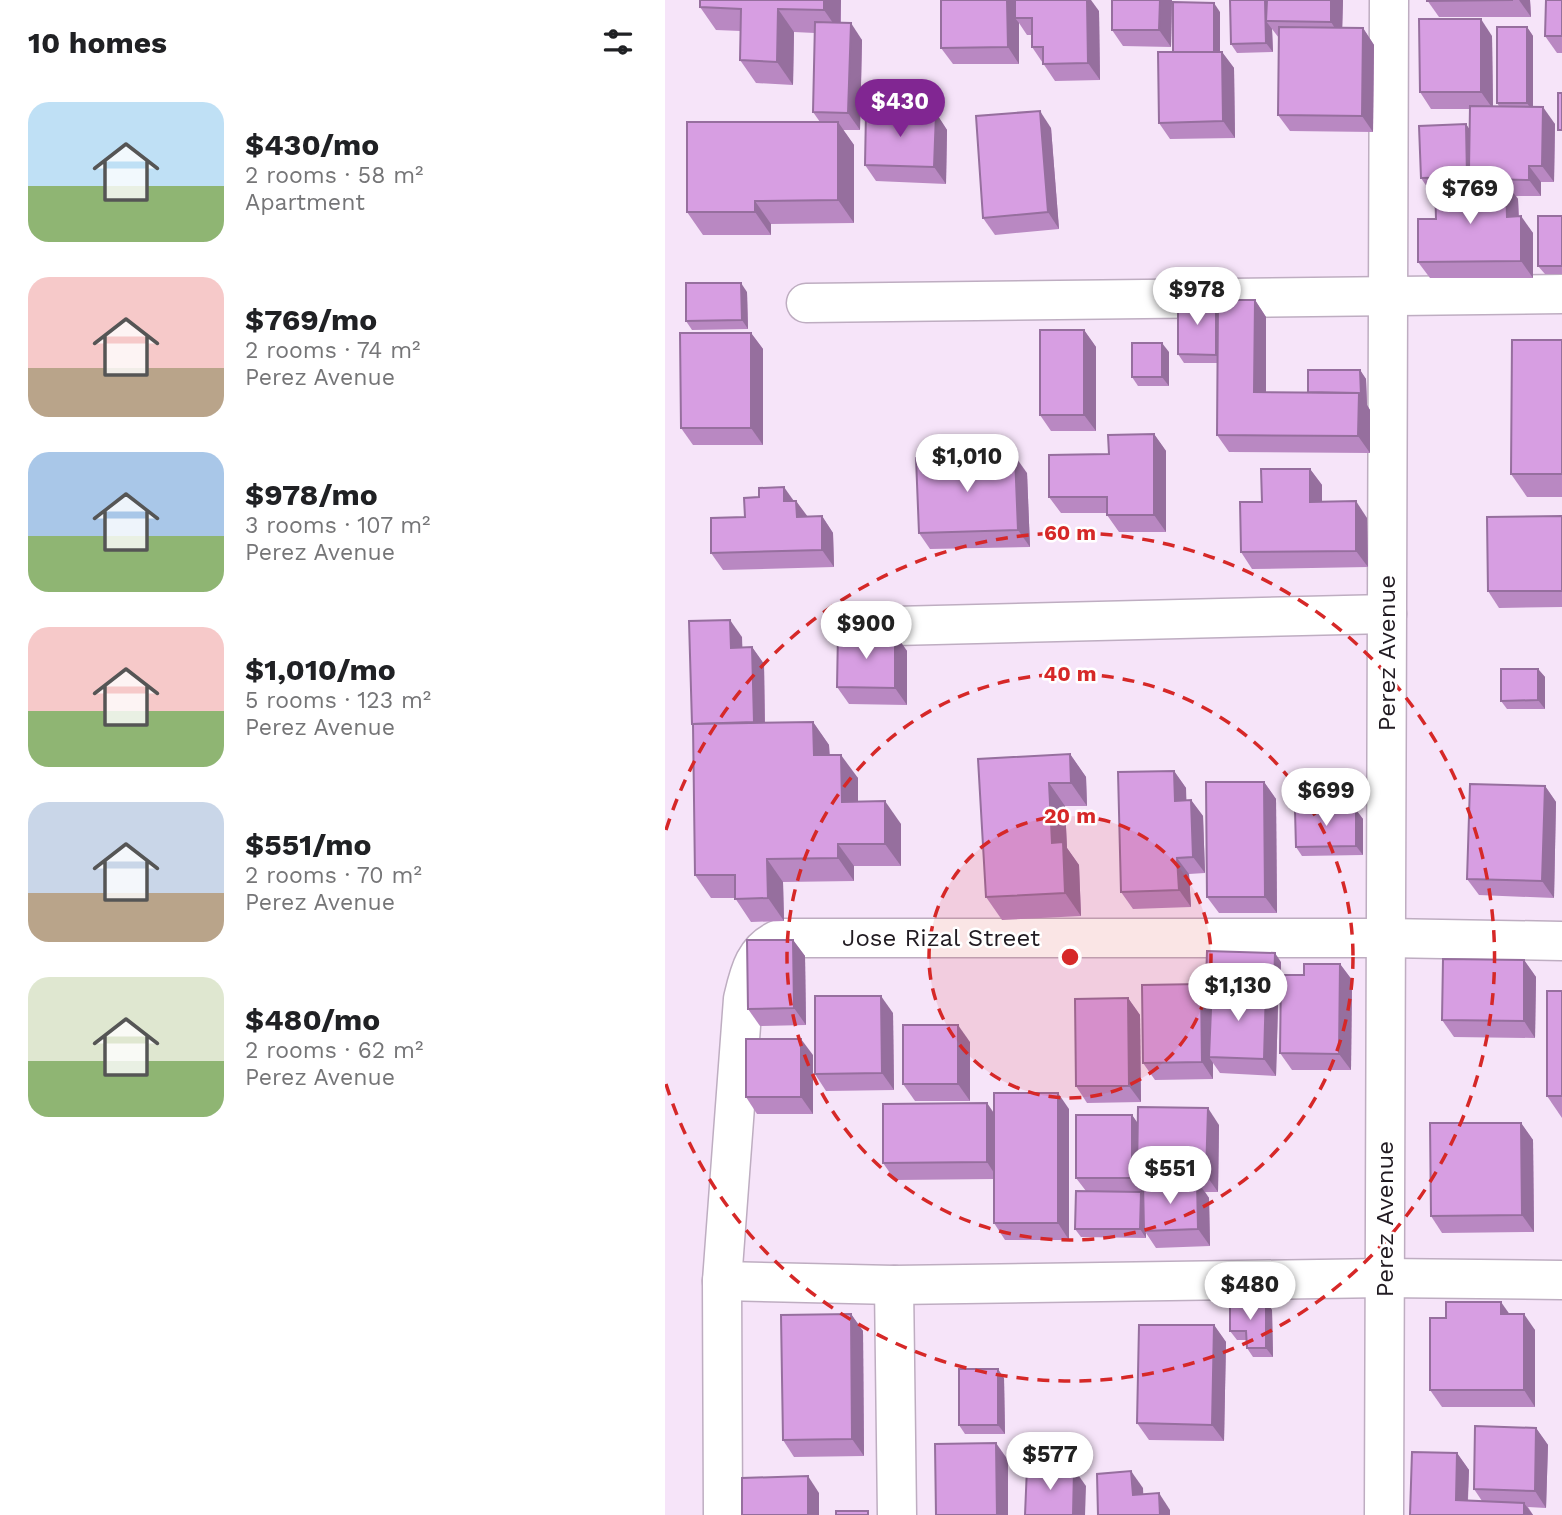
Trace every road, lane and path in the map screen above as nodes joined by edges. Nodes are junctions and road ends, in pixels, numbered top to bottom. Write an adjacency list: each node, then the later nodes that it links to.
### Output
1 (1388, 0): 2 (street, Perez Avenue)
2 (1388, 295): 3 (street); 4 (street); 5 (street, Perez Avenue)
3 (1562, 295)
4 (806, 303)
5 (1387, 614): 6 (street); 7 (street, Perez Avenue)
6 (853, 627)
7 (1386, 938): 8 (street, Jose Rizal Street); 9 (street, Perez Avenue); 11 (street, Jose Rizal Street)
8 (1562, 941)
9 (1384, 1278): 10 (street); 12 (street); 15 (street, Perez Avenue)
10 (1562, 1280)
11 (722, 1281): 12 (street); 13 (street)
12 (894, 1285): 14 (street)
13 (723, 1515)
14 (897, 1515)
15 (1384, 1515)

